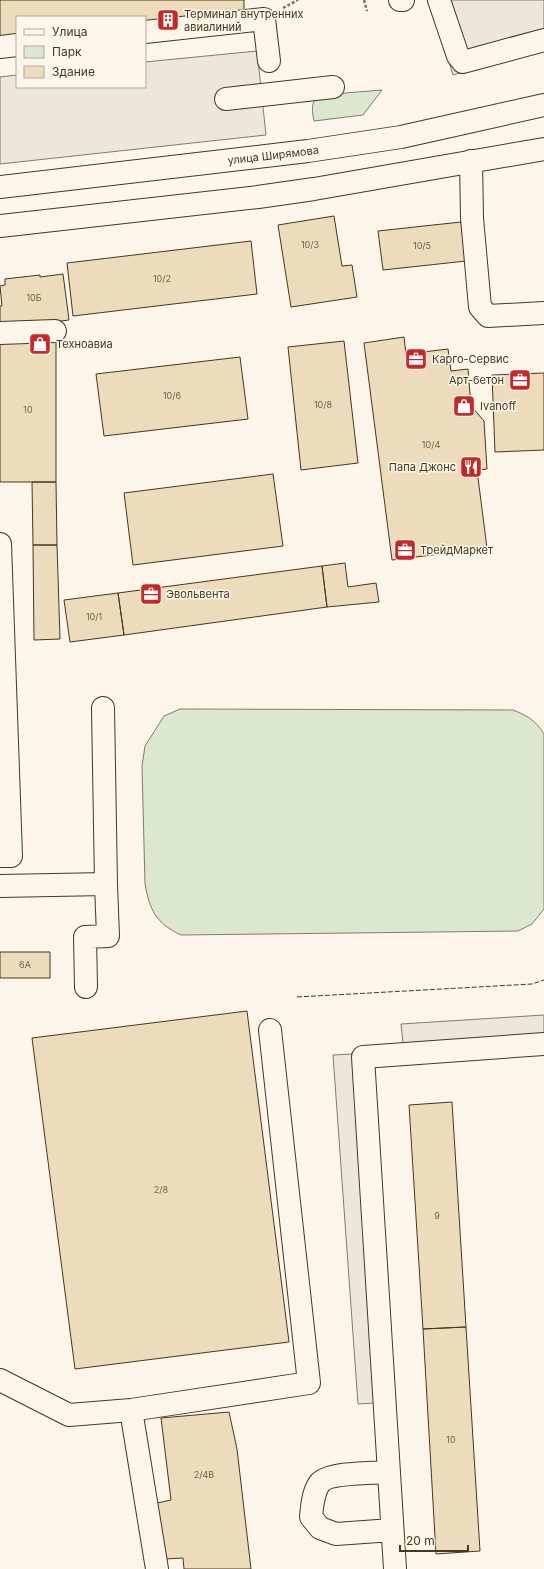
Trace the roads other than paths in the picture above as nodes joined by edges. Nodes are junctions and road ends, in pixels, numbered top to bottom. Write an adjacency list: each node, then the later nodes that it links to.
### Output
1 (400, 0): 2 (main road)
2 (403, 0)
3 (439, 0): 5 (main road)
4 (146, 32): 8 (main road)
5 (544, 40)
6 (16, 45): 7 (main road)
7 (0, 47)
8 (269, 61)
9 (333, 87): 10 (main road)
10 (226, 99)
11 (544, 105): 14 (main road, улица Ширямова)
12 (544, 149): 13 (main road)
13 (471, 161): 15 (main road); 16 (main road)
14 (0, 186)
15 (0, 226)
16 (544, 313)
17 (55, 331): 18 (main road)
18 (0, 332)
19 (0, 544): 21 (main road)
20 (103, 708): 22 (main road)
21 (0, 856)
22 (106, 884): 23 (main road); 24 (main road)
23 (0, 886)
24 (86, 987)
25 (270, 1030): 28 (main road)
26 (544, 1044): 29 (main road)
27 (0, 1380): 28 (main road)
28 (131, 1410): 31 (main road)
29 (389, 1472): 30 (main road); 30 (main road)
30 (392, 1530): 32 (main road)
31 (157, 1569)
32 (395, 1569)

